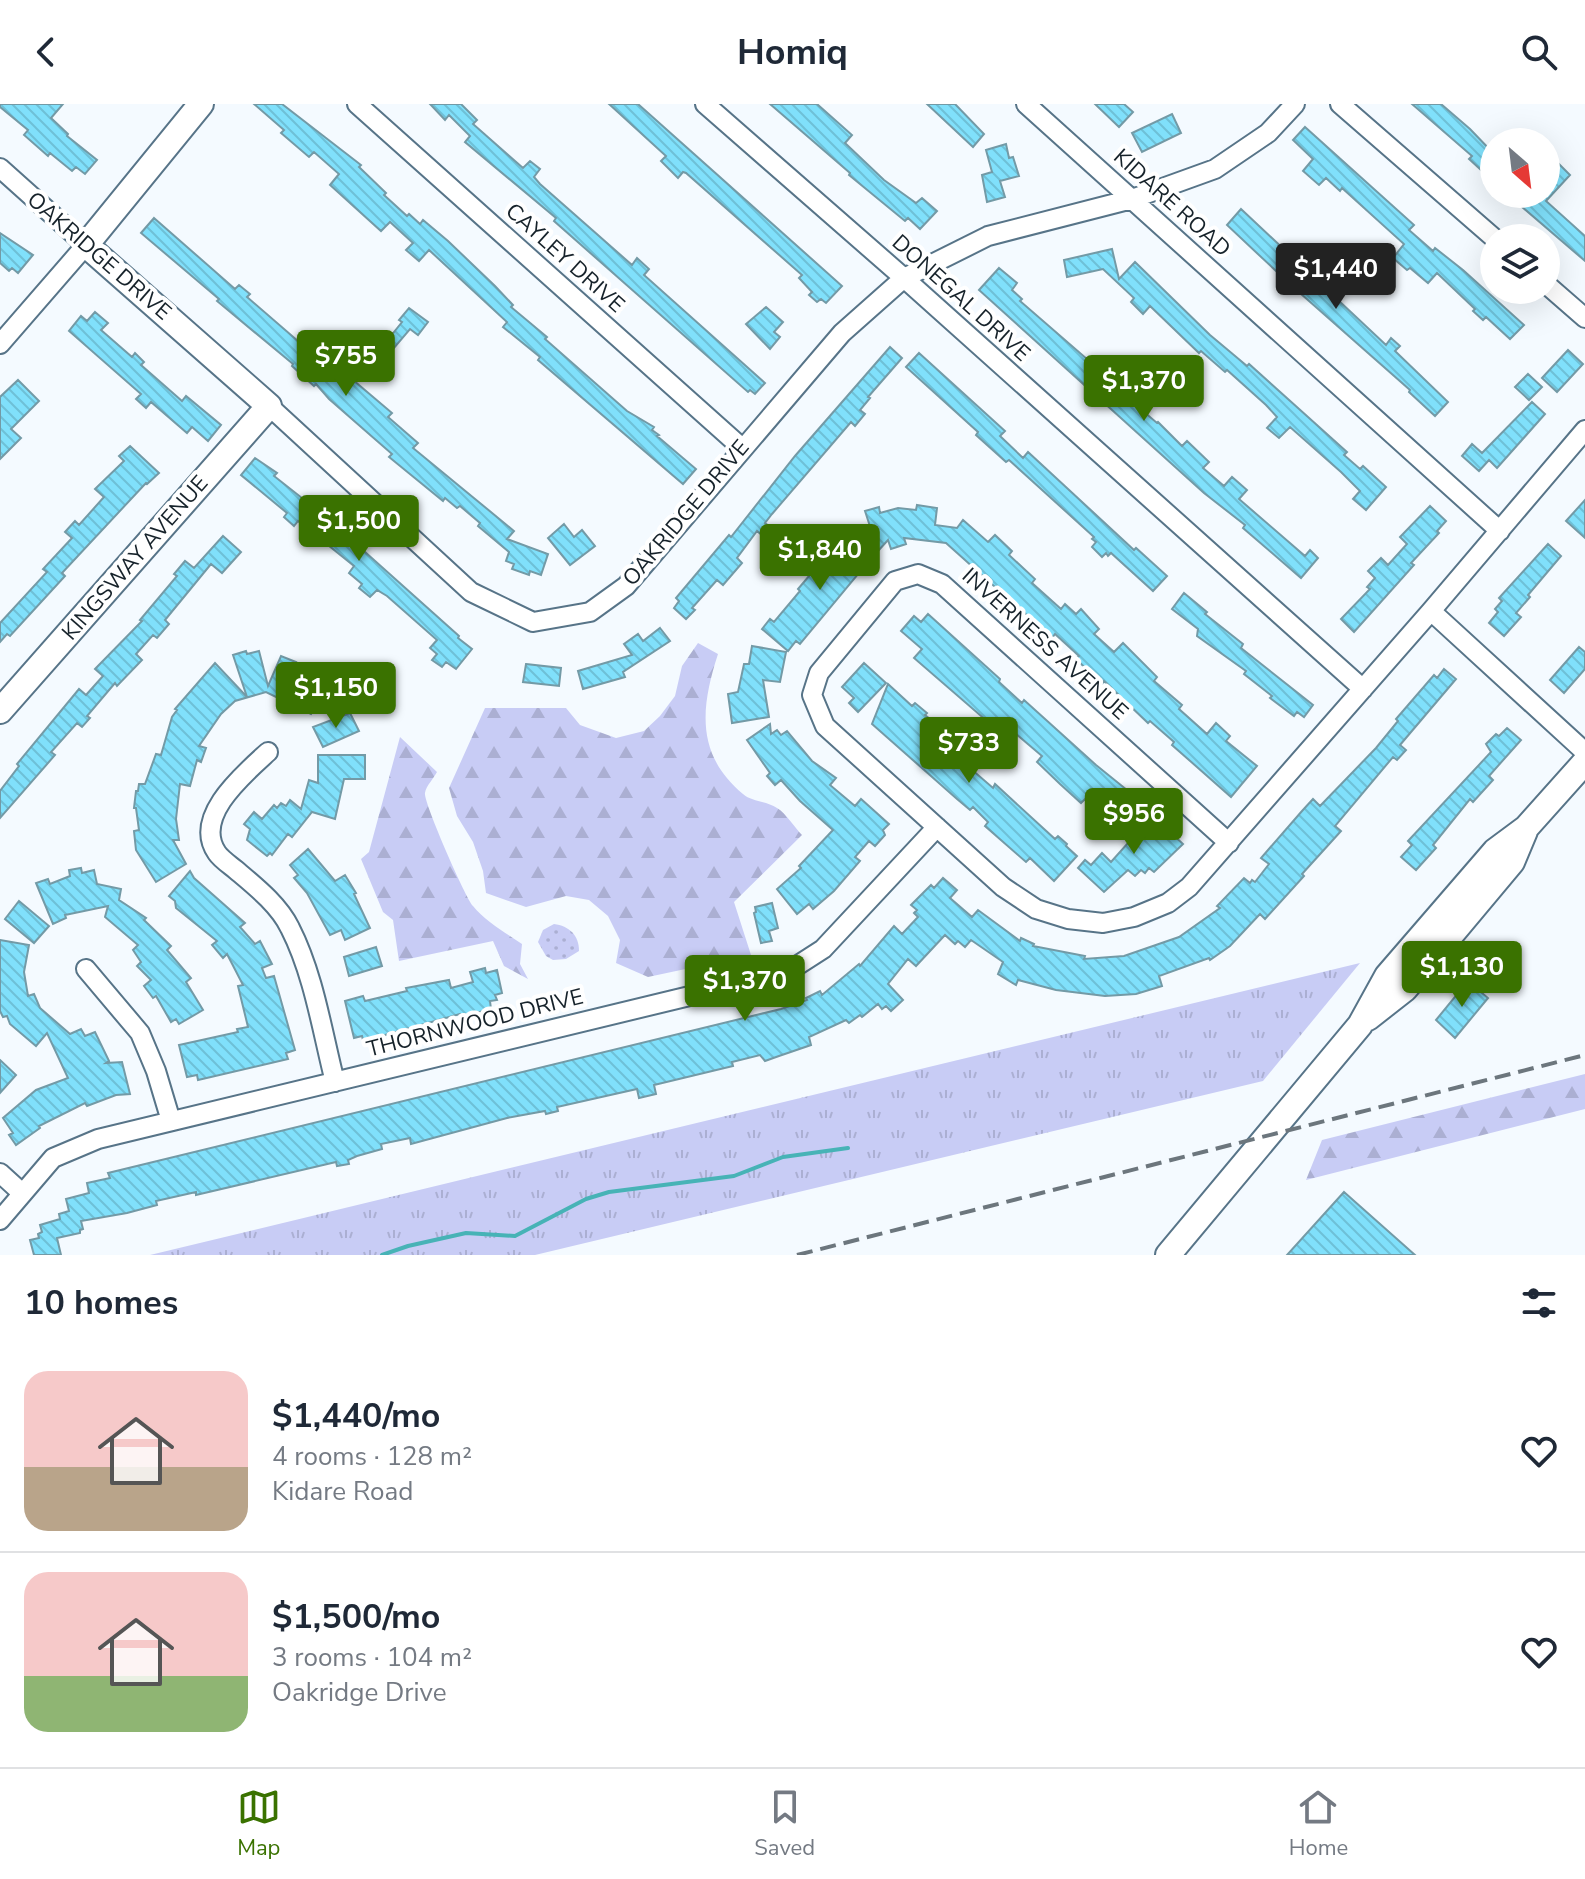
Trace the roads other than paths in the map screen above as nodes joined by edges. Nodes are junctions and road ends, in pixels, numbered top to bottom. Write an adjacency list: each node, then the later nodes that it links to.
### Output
1 (201, 104): 10 (street)
2 (357, 104): 17 (street, CAYLEY DRIVE)
3 (705, 104): 11 (street, DONEGAL DRIVE)
4 (1026, 104): 8 (street, KIDARE ROAD)
5 (1295, 104): 8 (street, OAKRIDGE DRIVE)
6 (1340, 104): 9 (street)
7 (0, 168): 10 (street, OAKRIDGE DRIVE)
8 (1132, 199): 11 (street, OAKRIDGE DRIVE); 18 (street, KIDARE ROAD)
9 (1480, 226)
10 (86, 245): 14 (street); 15 (street, OAKRIDGE DRIVE)
11 (904, 278): 17 (street, OAKRIDGE DRIVE); 20 (street, DONEGAL DRIVE)
12 (1560, 296): 13 (street)
13 (1585, 318)
14 (0, 344)
15 (269, 406): 17 (street, OAKRIDGE DRIVE); 21 (street, KINGSWAY AVENUE)
16 (1585, 430): 18 (street, INVERNESS AVENUE)
17 (742, 448)
18 (1500, 531): 19 (street, INVERNESS AVENUE)
19 (1431, 611): 20 (street, INVERNESS AVENUE); 23 (street)
20 (1363, 689): 26 (street, INVERNESS AVENUE)
21 (0, 711)
22 (268, 752): 28 (street)
23 (1585, 752)
24 (1585, 762): 33 (street)
25 (937, 827): 26 (street, INVERNESS AVENUE); 26 (street, INVERNESS AVENUE); 28 (street, THORNWOOD DRIVE)
26 (1229, 843)
27 (86, 969): 29 (street)
28 (335, 1082): 29 (street, THORNWOOD DRIVE)
29 (171, 1121): 31 (street, THORNWOOD DRIVE)
30 (0, 1173): 31 (street)
31 (22, 1193): 32 (street, THORNWOOD DRIVE)
32 (0, 1220)
33 (1169, 1255)

